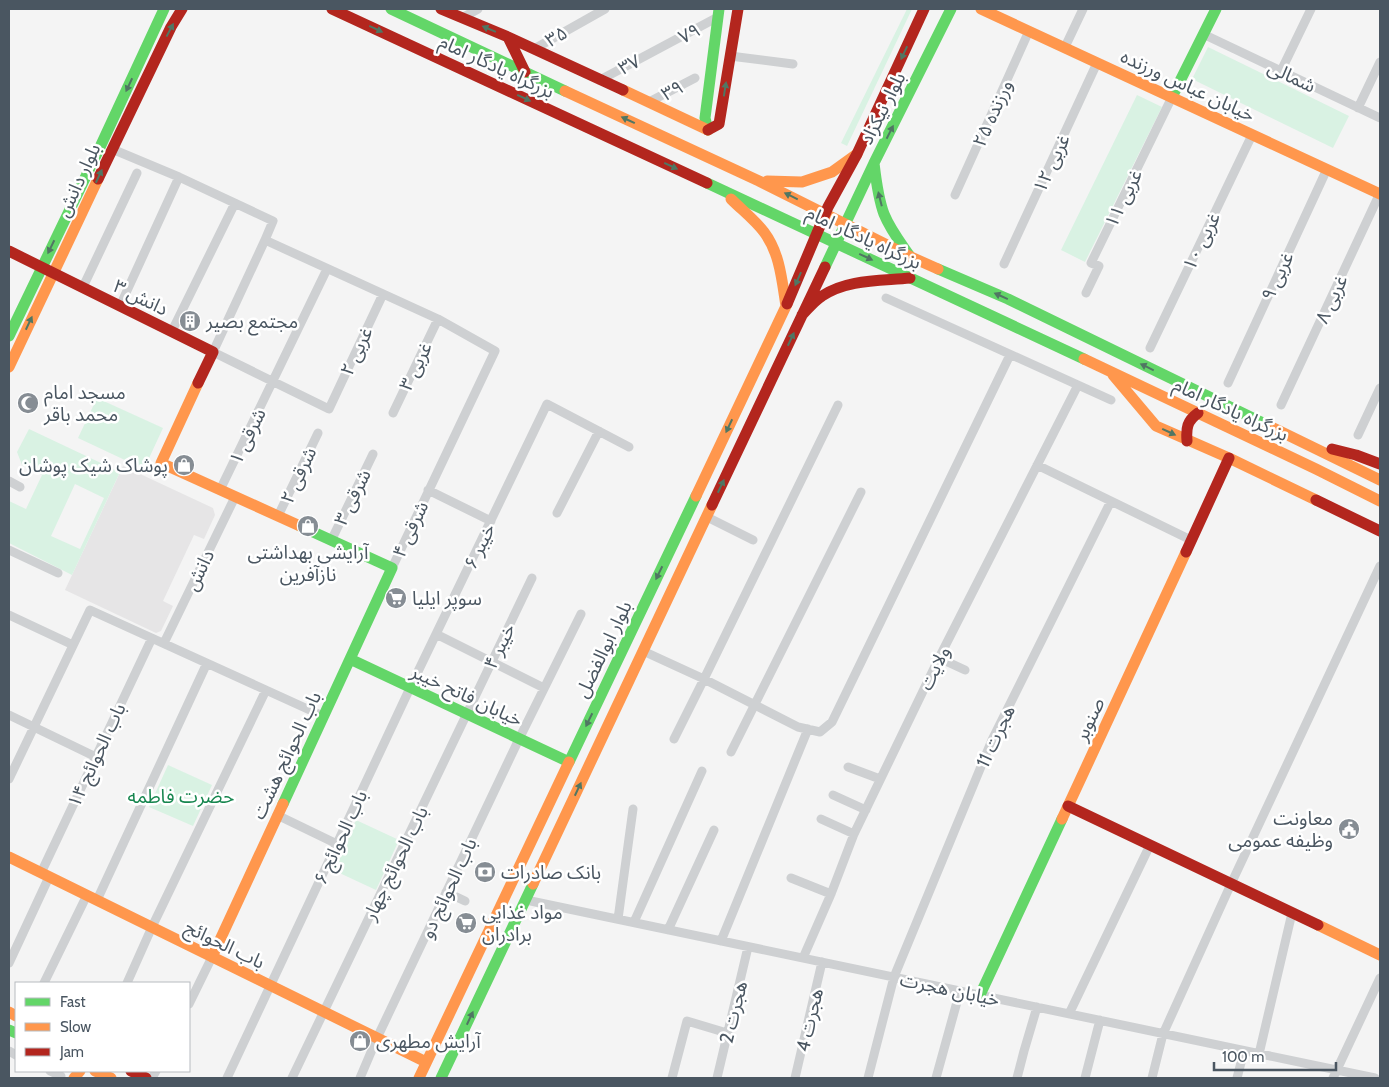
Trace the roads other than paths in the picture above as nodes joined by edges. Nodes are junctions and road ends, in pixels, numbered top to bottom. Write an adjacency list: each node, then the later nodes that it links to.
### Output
1 (164, 9): 58 (main road, بلوار دانش, one-way to 58)
2 (182, 9): 39 (main road, بلوار دانش, one-way to 2)
3 (332, 9): 46 (main road, بزرگراه یادگار امام, one-way to 46)
4 (391, 9): 30 (main road, بزرگراه یادگار امام)
5 (441, 9): 17 (main road)
6 (478, 9): 17 (street)
7 (604, 9): 23 (street, ۳۵)
8 (738, 9): 25 (main road)
9 (924, 9): 40 (main road, بلوار نیکزاد, one-way to 40)
10 (951, 9): 41 (main road, بلوار نیکزاد, one-way to 10)
11 (981, 9): 16 (main road, خیابان عباس ورزنده)
12 (1083, 9): 22 (street)
13 (1216, 9): 19 (main road)
14 (1311, 9): 29 (street)
15 (719, 13): 21 (street, ۷۹); 24 (main road)
16 (1000, 13): 18 (main road, خیابان عباس ورزنده)
17 (462, 18): 20 (main road, one-way to 17)
18 (1029, 31): 22 (main road, خیابان عباس ورزنده); 48 (street, ورزنده ۲۵)
19 (1203, 34): 29 (street, شمالی); 33 (main road)
20 (508, 37): 23 (main road); 30 (main road)
21 (659, 48): 32 (street, ۳۷)
22 (1065, 48): 27 (main road, خیابان عباس ورزنده)
23 (534, 49): 32 (main road)
24 (713, 56): 25 (main road); 37 (main road)
25 (730, 56): 28 (street); 37 (main road, one-way to 25)
26 (1380, 62): 35 (street)
27 (1097, 63): 33 (main road, خیابان عباس ورزنده); 57 (street, غربی ۱۲)
28 (793, 64)
29 (1282, 71): 35 (street, شمالی)
30 (525, 72): 45 (main road, بزرگراه یادگار امام, one-way to 30)
31 (694, 78): 34 (street, ۳۹)
32 (600, 80): 34 (main road)
33 (1172, 97): 38 (main road, خیابان عباس ورزنده); 63 (street, غربی ۱۱)
34 (648, 102): 37 (main road)
35 (1358, 108): 36 (street, شمالی)
36 (1380, 118)
37 (708, 130)
38 (1252, 135): 42 (main road, خیابان عباس ورزنده); 72 (street, غربی ۱۰)
39 (112, 150): 44 (street); 60 (main road, بلوار دانش, one-way to 39)
40 (857, 154): 45 (main road); 50 (main road, بلوار نیکزاد)
41 (874, 163): 51 (main road, بلوار نیکزاد); 56 (main road, one-way to 41)
42 (1327, 169): 47 (main road, خیابان عباس ورزنده); 78 (street, غربی ۹)
43 (137, 173): 62 (street)
44 (179, 177): 49 (street); 66 (street)
45 (759, 181): 50 (main road, بزرگراه یادگار امام, one-way to 45)
46 (722, 190): 52 (main road, بزرگراه یادگار امام); 67 (main road)
47 (1380, 194): 83 (street, غربی ۸)
48 (954, 195)
49 (235, 203): 53 (street); 70 (street)
50 (825, 213): 51 (main road, بزرگراه یادگار امام); 52 (main road, بلوار نیکزاد)
51 (846, 223): 54 (main road, بلوار نیکزاد); 56 (main road, بزرگراه یادگار امام)
52 (818, 235): 54 (main road, بزرگراه یادگار امام); 67 (main road, بلوار ابوالفضل, one-way to 67)
53 (264, 240): 59 (street); 73 (street)
54 (836, 244): 61 (main road, بزرگراه یادگار امام, one-way to 61); 68 (main road, بلوار ابوالفضل)
55 (9, 251): 58 (main road, دانش ۳)
56 (911, 257): 90 (main road, بزرگراه یادگار امام, one-way to 56)
57 (1004, 264)
58 (41, 267): 60 (main road, دانش ۳); 71 (main road, بلوار دانش)
59 (327, 268): 64 (street); 77 (street, ۱ شرقی)
60 (53, 273): 62 (main road, دانش ۳); 75 (main road, بلوار دانش, one-way to 60)
61 (911, 278): 68 (main road); 76 (main road, بزرگراه یادگار امام)
62 (83, 287): 66 (main road, دانش ۳)
63 (1086, 293)
64 (384, 294): 69 (street); 77 (street, ۲ غربی)
65 (886, 298): 74 (street)
66 (120, 306): 70 (main road, دانش ۳)
67 (786, 306): 112 (main road, بلوار ابوالفضل, one-way to 112)
68 (802, 315): 109 (main road, بلوار ابوالفضل, one-way to 68)
69 (438, 319): 84 (street, ۳ غربی); 100 (street, ۴ شرقی)
70 (172, 331): 73 (main road, دانش ۳)
71 (9, 336)
72 (1150, 348)
73 (213, 352): 77 (street); 99 (main road)
74 (1010, 355): 79 (street); 143 (street)
75 (9, 367)
76 (1111, 373): 85 (main road, بزرگراه یادگار امام); 89 (main road, one-way to 89)
77 (273, 381): 99 (street, ۱ شرقی)
78 (1228, 383)
79 (1078, 385): 81 (street); 95 (street, ولایت)
80 (1380, 388): 88 (street)
81 (1111, 400)
82 (838, 404): 134 (street)
83 (1281, 405)
84 (393, 413)
85 (1198, 413): 89 (main road); 101 (main road, بزرگراه یادگار امام)
86 (598, 431): 91 (street); 107 (street); 110 (street, خیبر ۶)
87 (318, 433): 108 (street, ۲ شرقی)
88 (1358, 435)
89 (1187, 441): 93 (main road)
90 (1300, 441): 94 (main road); 96 (main road, بزرگراه یادگار امام)
91 (629, 447)
92 (373, 454): 115 (street, ۳ شرقی)
93 (1229, 458): 111 (main road); 114 (main road, صنوبر)
94 (1380, 464)
95 (1037, 465): 104 (street); 129 (street, ولایت)
96 (1380, 480)
97 (9, 482): 98 (street)
98 (20, 487)
99 (220, 490): 103 (main road)
100 (428, 490): 110 (street); 119 (street, ۴ شرقی)
101 (1358, 491): 105 (main road, بزرگراه یادگار امام); 106 (main road)
102 (861, 492): 138 (street)
103 (235, 497): 108 (main road); 126 (street, دانش)
104 (1111, 501): 114 (street); 184 (street, هجرت 11)
105 (1380, 501)
106 (1380, 507)
107 (557, 513)
108 (278, 516): 115 (main road)
109 (706, 517): 113 (street); 116 (main road, بلوار ابوالفضل)
110 (491, 521): 124 (street, خیبر ۶)
111 (1380, 531)
112 (676, 538): 116 (main road); 148 (main road, بلوار ابوالفضل, one-way to 148)
113 (753, 540)
114 (1191, 540): 154 (main road, صنوبر)
115 (331, 541): 119 (main road)
116 (693, 546): 128 (main road, بلوار ابوالفضل)
117 (9, 550): 120 (street)
118 (1380, 566): 166 (street)
119 (392, 568): 130 (main road, باب الحوائج هشت)
120 (58, 573)
121 (532, 578): 131 (street, خیبر ۴)
122 (581, 614): 136 (street, باب الحوائج دو)
123 (9, 615): 127 (street)
124 (436, 634): 131 (street); 135 (street, خیبر ۶)
125 (152, 638): 126 (street); 127 (street); 147 (street, باب الحوائج ۱۴)
126 (164, 643): 132 (street)
127 (73, 645): 142 (street)
128 (644, 651): 134 (street); 170 (main road, بلوار ابوالفضل, one-way to 128)
129 (939, 658): 133 (street); 152 (street, ولایت)
130 (350, 659): 135 (main road, خیابان فاتح خیبر); 141 (main road, باب الحوائج هشت)
131 (492, 662): 136 (street); 139 (street, خیبر ۴)
132 (206, 663): 137 (street); 169 (street)
133 (965, 670)
134 (704, 680): 138 (street); 145 (street)
135 (410, 688): 139 (main road, خیابان فاتح خیبر); 161 (street, باب الحوائج ۶)
136 (544, 688): 144 (street, باب الحوائج دو)
137 (266, 690): 141 (street); 175 (street)
138 (754, 705): 143 (street); 146 (street)
139 (466, 714): 144 (main road, خیابان فاتح خیبر); 193 (street, باب الحوائج چهار)
140 (9, 715): 142 (street)
141 (323, 716): 157 (main road, باب الحوائج هشت)
142 (34, 727): 147 (street); 151 (street)
143 (808, 729): 177 (street)
144 (519, 738): 148 (main road, خیابان فاتح خیبر); 167 (street, باب الحوائج دو)
145 (674, 739)
146 (730, 752)
147 (96, 757): 164 (street, باب الحوائج ۱۴)
148 (569, 762): 201 (main road, بلوار ابوالفضل)
149 (848, 768): 152 (street)
150 (702, 772): 174 (street)
151 (9, 779)
152 (880, 780): 156 (street, ولایت)
153 (833, 795): 156 (street)
154 (1068, 806): 162 (main road); 190 (main road, صنوبر)
155 (633, 809): 173 (street)
156 (866, 810): 160 (street, ولایت)
157 (277, 815): 161 (street); 180 (main road, باب الحوائج هشت)
158 (821, 819): 160 (street)
159 (714, 830): 176 (street)
160 (854, 834): 168 (street, ولایت)
161 (337, 844): 188 (street, باب الحوائج ۶)
162 (1150, 845): 166 (main road); 194 (street)
163 (9, 857): 164 (main road, باب الحوائج)
164 (45, 875): 169 (main road, باب الحوائج); 183 (street, باب الحوائج ۱۴)
165 (791, 878): 168 (street)
166 (1231, 884): 172 (main road); 197 (street)
167 (446, 892): 171 (street); 198 (street, باب الحوائج دو)
168 (831, 894): 181 (street, ولایت)
169 (92, 898): 175 (main road, باب الحوائج); 186 (street)
170 (526, 900): 173 (street, خیابان هجرت); 213 (main road, بلوار ابوالفضل, one-way to 170)
171 (465, 901)
172 (1292, 913): 179 (main road); 200 (street)
173 (618, 919): 174 (street, خیابان هجرت)
174 (634, 922): 176 (street, خیابان هجرت)
175 (152, 927): 180 (main road, باب الحوائج); 187 (street)
176 (668, 930): 177 (street, خیابان هجرت)
177 (721, 941): 178 (street, خیابان هجرت)
178 (748, 946): 181 (street, خیابان هجرت); 196 (street, هجرت 2)
179 (1380, 955)
180 (212, 957): 188 (main road, باب الحوائج); 191 (street)
181 (804, 958): 182 (street, خیابان هجرت)
182 (822, 962): 184 (street, خیابان هجرت); 216 (street, هجرت 4)
183 (9, 963)
184 (894, 977): 189 (street, خیابان هجرت); 217 (street, هجرت 11)
185 (1380, 978): 205 (street)
186 (45, 982)
187 (127, 982)
188 (270, 986): 193 (main road, باب الحوائج); 209 (street, باب الحوائج ۶)
189 (960, 991): 190 (street, خیابان هجرت); 218 (street)
190 (980, 995): 192 (street, خیابان هجرت)
191 (190, 1002)
192 (1037, 1007): 194 (street, خیابان هجرت); 219 (street)
193 (324, 1012): 198 (main road, باب الحوائج); 210 (street, باب الحوائج چهار)
194 (1069, 1014): 195 (street, خیابان هجرت)
195 (1100, 1020): 197 (street, خیابان هجرت); 220 (street)
196 (728, 1033): 214 (street); 215 (street, هجرت 2)
197 (1163, 1034): 199 (street, خیابان هجرت); 221 (street)
198 (377, 1038): 201 (main road, باب الحوائج); 211 (street, باب الحوائج دو)
199 (1244, 1051): 200 (street, خیابان هجرت); 222 (street)
200 (1259, 1054): 205 (street, خیابان هجرت)
201 (426, 1062): 212 (main road, بلوار ابوالفضل)
202 (52, 1072): 206 (street)
203 (97, 1072): 207 (main road)
204 (133, 1072): 208 (main road)
205 (1335, 1074): 223 (street, خیابان هجرت)
206 (61, 1076)
207 (111, 1078)
208 (146, 1078)
209 (227, 1078)
210 (292, 1078)
211 (360, 1078)
212 (419, 1078)
213 (441, 1078)
214 (672, 1078)
215 (716, 1078)
216 (795, 1078)
217 (868, 1078)
218 (936, 1078)
219 (1017, 1078)
220 (1085, 1078)
221 (1152, 1078)
222 (1237, 1078)
223 (1375, 1078)

